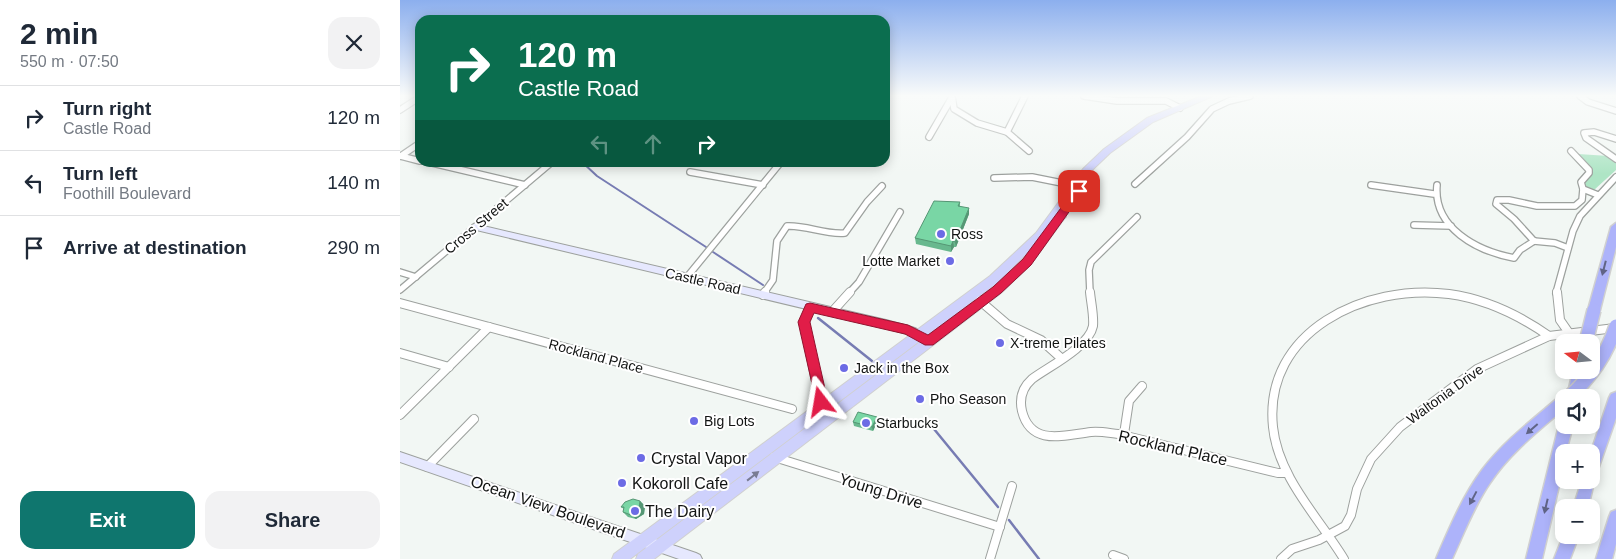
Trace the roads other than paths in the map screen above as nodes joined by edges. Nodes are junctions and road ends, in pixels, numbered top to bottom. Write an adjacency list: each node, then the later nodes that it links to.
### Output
1 (938, 122): 7 (street)
2 (977, 122): 6 (street)
3 (1012, 122): 6 (street)
4 (1147, 122): 27 (main road)
5 (1200, 122): 21 (street)
6 (1007, 132): 10 (street)
7 (929, 137)
8 (1616, 139): 13 (street)
9 (415, 147): 12 (street)
10 (1029, 151)
11 (1571, 151): 28 (street)
12 (400, 156): 14 (street)
13 (1616, 159)
14 (415, 160)
15 (449, 167): 22 (street)
16 (546, 167): 22 (street, Cross Street)
17 (777, 167): 23 (street)
18 (690, 172): 23 (street)
19 (1616, 177): 30 (street)
20 (994, 178): 27 (street)
21 (1135, 184)
22 (525, 185): 37 (street, Cross Street)
23 (762, 185): 43 (street)
24 (1371, 185): 29 (street)
25 (1437, 185): 29 (street)
26 (882, 186): 45 (street)
27 (1079, 186): 46 (main road)
28 (1583, 190): 30 (street); 31 (street)
29 (1434, 194): 36 (street)
30 (1598, 195): 33 (street)
31 (1575, 206): 33 (street); 39 (street)
32 (900, 212): 49 (street)
33 (1584, 212): 40 (street)
34 (1137, 217): 57 (street, Rockland Place)
35 (1414, 225): 36 (street)
36 (1451, 226): 39 (street)
37 (475, 227): 42 (street, Cross Street); 43 (street, Castle Road)
38 (1616, 227): 53 (highway, one-way to 53, bridge)
39 (1534, 241): 40 (street)
40 (1568, 248): 52 (street)
41 (400, 272): 42 (street)
42 (416, 276): 44 (street, Cross Street)
43 (686, 277): 45 (street, Castle Road)
44 (400, 290)
45 (763, 296): 48 (street, Castle Road)
46 (977, 299): 55 (main road); 57 (street)
47 (400, 303): 50 (street, Rockland Place)
48 (810, 308): 49 (street, Castle Road); 62 (street)
49 (832, 312): 55 (street, Castle Road)
50 (489, 327): 58 (street); 63 (street, Rockland Place)
51 (1616, 327): 52 (street, Waltonia Drive); 60 (highway, bridge)
52 (1569, 332): 54 (street, Waltonia Drive)
53 (1588, 334)
54 (1549, 336): 74 (street); 78 (street, Waltonia Drive)
55 (925, 338): 62 (main road); 72 (main road)
56 (400, 352): 58 (street)
57 (1061, 358): 67 (street, Rockland Place)
58 (449, 367): 65 (street)
59 (1142, 386): 67 (street)
60 (1577, 389)
61 (1616, 398): 69 (highway)
62 (824, 406): 70 (main road)
63 (792, 409)
64 (1555, 409): 90 (highway, one-way to 90)
65 (400, 414)
66 (474, 419): 73 (street)
67 (1124, 434): 74 (street, Rockland Place)
68 (1564, 434): 91 (highway, one-way to 91)
69 (1600, 445)
70 (764, 451): 72 (street, Young Drive); 79 (main road)
71 (400, 457): 73 (street, Ocean View Boulevard)
72 (776, 459): 77 (street, Young Drive); 81 (main road, one-way to 72)
73 (427, 466): 79 (street, Ocean View Boulevard)
74 (1287, 473): 78 (street)
75 (1012, 486): 77 (street)
76 (1616, 517): 93 (highway)
77 (1000, 527): 86 (street)
78 (1330, 534): 88 (street, Waltonia Drive); 89 (street)
79 (645, 540): 81 (street, Ocean View Boulevard); 83 (main road)
80 (1568, 544): 92 (highway)
81 (659, 546): 84 (main road); 85 (street, Ocean View Boulevard)
82 (1113, 555): 87 (street)
83 (620, 559)
84 (643, 559)
85 (696, 559)
86 (990, 559)
87 (1124, 559)
88 (1281, 559)
89 (1344, 559)
90 (1444, 559)
91 (1534, 559)
92 (1562, 559)
93 (1604, 559)

